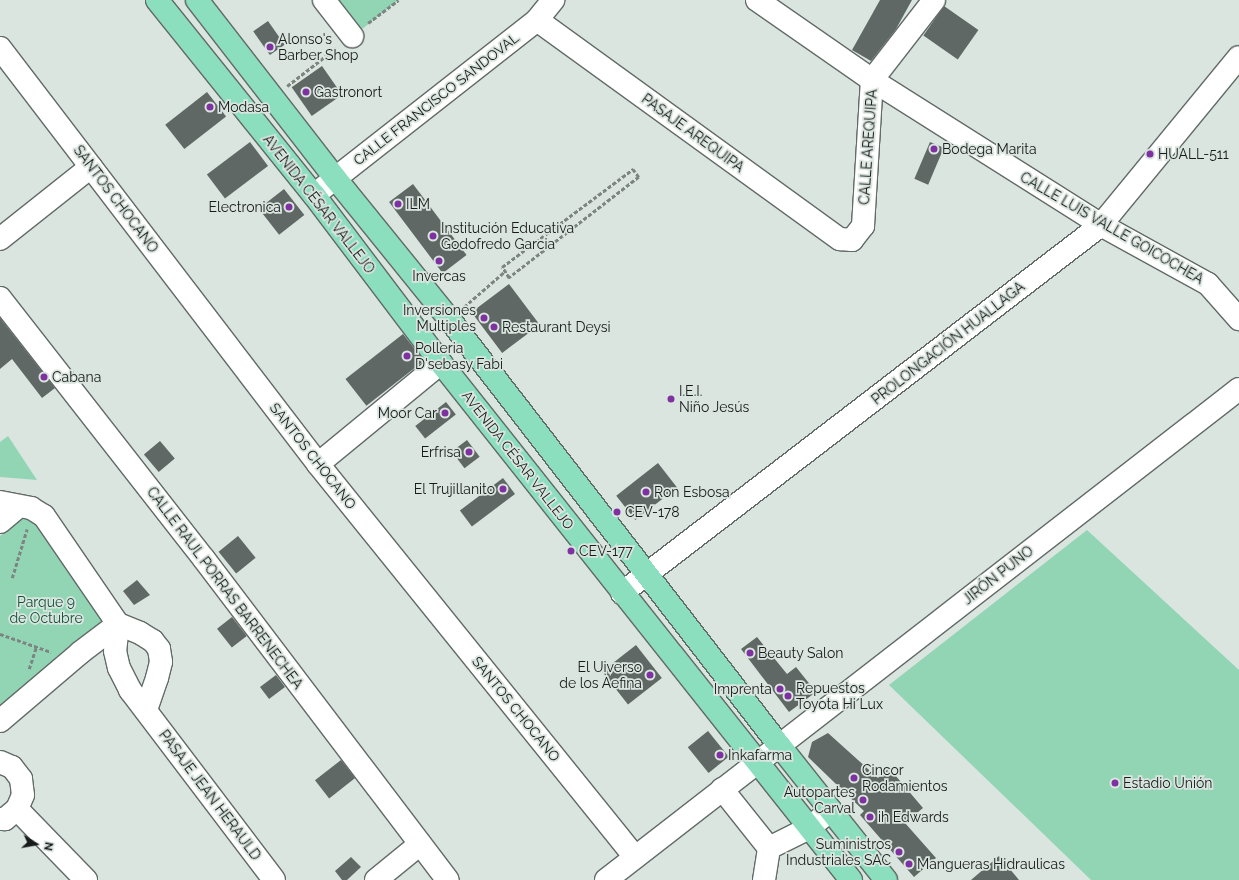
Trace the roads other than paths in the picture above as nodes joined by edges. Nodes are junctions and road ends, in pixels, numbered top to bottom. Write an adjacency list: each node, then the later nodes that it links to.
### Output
1 (157, 0): 14 (main road, AVENIDA CÉSAR VALLEJO)
2 (197, 0): 13 (main road, AVENIDA CÉSAR VALLEJO)
3 (324, 0): 8 (street)
4 (553, 0): 7 (street, CALLE FRANCISCO SANDOVAL)
5 (758, 0): 11 (street, CALLE LUIS VALLE GOICOCHEA)
6 (934, 0): 11 (street, CALLE AREQUIPA)
7 (537, 20): 13 (street, CALLE FRANCISCO SANDOVAL); 17 (street, PASAJE AREQUIPA)
8 (352, 36)
9 (2, 53): 12 (street, SANTOS CHOCANO)
10 (1239, 57): 15 (street, PROLONGACIÓN HUALLAGA)
11 (872, 80): 15 (street, CALLE LUIS VALLE GOICOCHEA); 17 (street, CALLE AREQUIPA)
12 (91, 167): 16 (street); 22 (street, SANTOS CHOCANO)
13 (335, 178): 14 (street, CALLE FRANCISCO SANDOVAL); 25 (main road, AVENIDA CÉSAR VALLEJO)
14 (314, 195): 20 (main road, AVENIDA CÉSAR VALLEJO)
15 (1101, 225): 19 (street, CALLE LUIS VALLE GOICOCHEA); 25 (street, PROLONGACIÓN HUALLAGA)
16 (0, 239)
17 (852, 240)
18 (0, 298): 37 (street, CALLE RAUL PORRAS BARRENECHEA)
19 (1239, 319)
20 (441, 363): 22 (street); 26 (main road, AVENIDA CÉSAR VALLEJO)
21 (1239, 389): 30 (street, JIRÓN PUNO)
22 (318, 464): 39 (street, SANTOS CHOCANO)
23 (9, 504): 24 (street); 27 (street)
24 (0, 522)
25 (647, 574): 26 (street, PROLONGACIÓN HUALLAGA); 30 (main road, AVENIDA CÉSAR VALLEJO)
26 (622, 593): 32 (main road, AVENIDA CÉSAR VALLEJO)
27 (118, 624): 28 (street, PASAJE JEAN HERAULD); 28 (street); 29 (street)
28 (146, 710): 41 (street, PASAJE JEAN HERAULD)
29 (0, 720)
30 (779, 744): 32 (street, JIRÓN PUNO); 34 (main road, AVENIDA CÉSAR VALLEJO)
31 (0, 762): 35 (street)
32 (756, 762): 33 (street, JIRÓN PUNO); 36 (main road, AVENIDA CÉSAR VALLEJO)
33 (722, 789): 38 (street); 39 (street, JIRÓN PUNO)
34 (831, 810): 36 (street); 47 (main road, AVENIDA CÉSAR VALLEJO)
35 (9, 814): 40 (street)
36 (809, 828): 38 (street); 46 (main road, AVENIDA CÉSAR VALLEJO)
37 (420, 844): 42 (street); 43 (street, CALLE RAUL PORRAS BARRENECHEA)
38 (769, 848): 45 (street)
39 (635, 857): 44 (street, JIRÓN PUNO)
40 (86, 880)
41 (274, 880)
42 (376, 880)
43 (448, 880)
44 (606, 880)
45 (764, 880)
46 (851, 880)
47 (886, 880)

